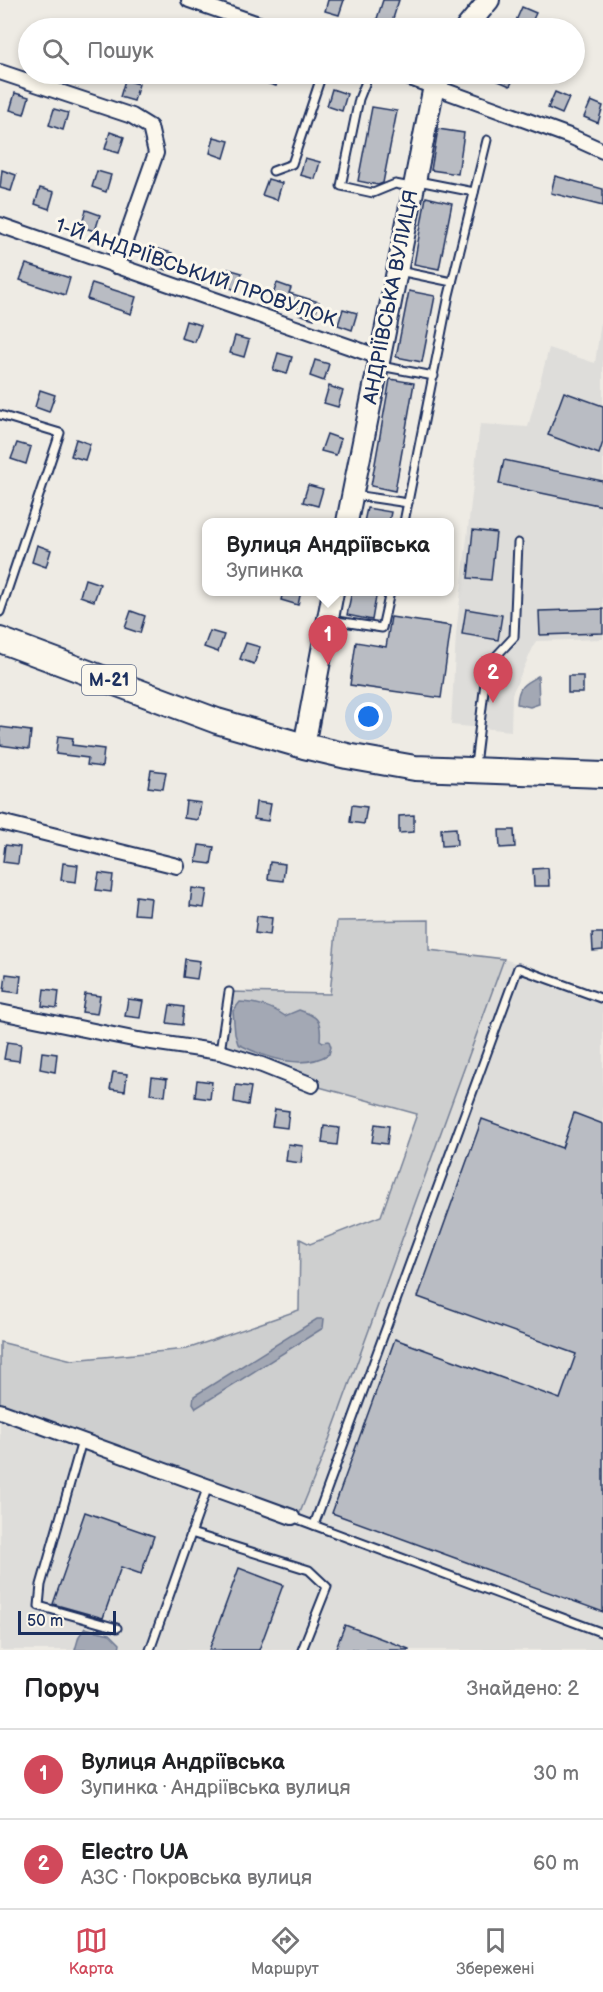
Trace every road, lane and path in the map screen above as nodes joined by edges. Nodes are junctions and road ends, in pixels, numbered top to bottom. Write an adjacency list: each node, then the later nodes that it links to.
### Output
1 (189, 0): 3 (street)
2 (489, 0): 4 (street)
3 (241, 18)
4 (474, 18)
5 (0, 72): 6 (street)
6 (18, 78)
7 (36, 84): 18 (street)
8 (319, 84): 14 (lane)
9 (365, 84): 15 (lane)
10 (436, 84): 15 (street, АНДРІЇВСЬКА ВУЛИЦЯ)
11 (446, 84): 13 (street)
12 (487, 140): 16 (lane)
13 (603, 151)
14 (273, 171)
15 (414, 184): 16 (lane); 19 (street, АНДРІЇВСЬКА ВУЛИЦЯ)
16 (474, 192): 20 (lane)
17 (0, 225): 18 (street, 1-Й АНДРІЇВСЬКИЙ ПРОВУЛОК)
18 (116, 266): 21 (street, 1-Й АНДРІЇВСЬКИЙ ПРОВУЛОК)
19 (397, 270): 20 (lane); 21 (street, АНДРІЇВСЬКА ВУЛИЦЯ)
20 (452, 282): 22 (lane)
21 (378, 361): 22 (lane); 24 (street, АНДРІЇВСЬКА ВУЛИЦЯ)
22 (434, 376): 25 (lane)
23 (0, 415): 31 (lane)
24 (352, 494): 25 (lane); 26 (street, АНДРІЇВСЬКА ВУЛИЦЯ)
25 (408, 503): 27 (lane)
26 (348, 518)
27 (405, 518)
28 (518, 543): 35 (lane)
29 (332, 596): 32 (street)
30 (389, 596): 32 (lane)
31 (0, 612)
32 (328, 620): 34 (street)
33 (0, 640): 34 (highway, М-21)
34 (304, 746): 35 (highway, М-21)
35 (475, 771): 36 (highway, М-21)
36 (603, 775)
37 (0, 822): 38 (street)
38 (177, 866)
39 (229, 992): 42 (lane)
40 (603, 999): 48 (lane)
41 (0, 1012): 42 (street)
42 (220, 1052): 43 (street)
43 (312, 1085)
44 (0, 1411): 45 (street)
45 (82, 1441): 46 (street); 50 (lane)
46 (208, 1486): 47 (street); 49 (lane)
47 (292, 1517): 48 (lane)
48 (314, 1525): 51 (lane)
49 (191, 1533): 52 (lane); 53 (lane)
50 (117, 1628)
51 (603, 1633)
52 (150, 1650)
53 (302, 1650)

